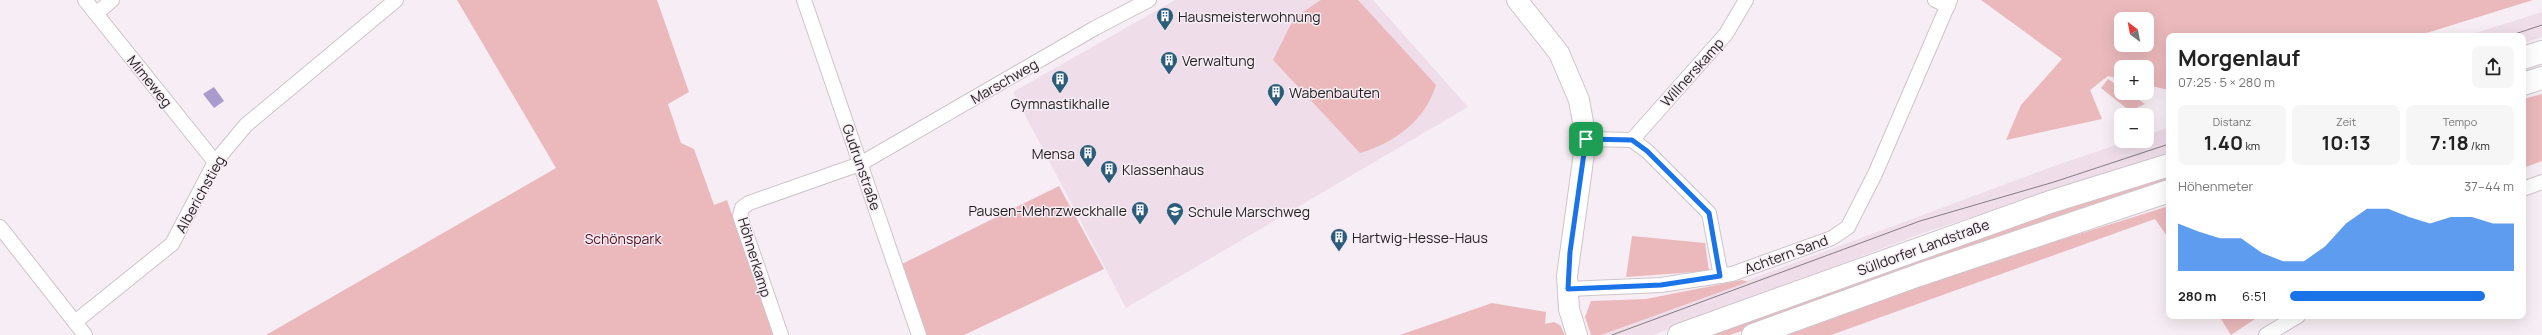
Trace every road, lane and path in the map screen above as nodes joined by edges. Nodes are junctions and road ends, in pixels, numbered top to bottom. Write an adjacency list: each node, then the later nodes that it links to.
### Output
1 (85, 0): 10 (street, Mimeweg)
2 (112, 0): 10 (street)
3 (396, 0): 17 (street, Alberichstieg)
4 (804, 0): 18 (street, Gudrunstraße)
5 (1149, 0): 18 (street, Marschweg)
6 (1517, 0): 15 (street)
7 (1746, 0): 16 (street, Willnerskamp)
8 (1935, 0): 9 (street)
9 (1949, 3): 24 (street, Achtern Sand)
10 (96, 14): 17 (street, Mimeweg)
11 (2542, 52): 12 (highway)
12 (2526, 57)
13 (2542, 78): 14 (highway)
14 (2526, 83)
15 (1586, 139): 16 (street); 25 (street)
16 (1632, 140): 24 (street)
17 (215, 162): 27 (street, Alberichstieg)
18 (860, 164): 30 (street, Höhnerkamp); 31 (street, Gudrunstraße)
19 (2166, 166): 32 (highway, Sülldorfer Landstraße)
20 (2542, 182): 21 (street)
21 (2526, 189)
22 (2166, 192): 33 (highway, Sülldorfer Landstraße)
23 (0, 226): 27 (street)
24 (1720, 276): 25 (street, Achtern Sand)
25 (1568, 289): 28 (street)
26 (2293, 319): 34 (street)
27 (75, 322): 29 (street)
28 (1574, 328)
29 (85, 335)
30 (781, 335)
31 (919, 335)
32 (1679, 335)
33 (1753, 335)
34 (2266, 335)

